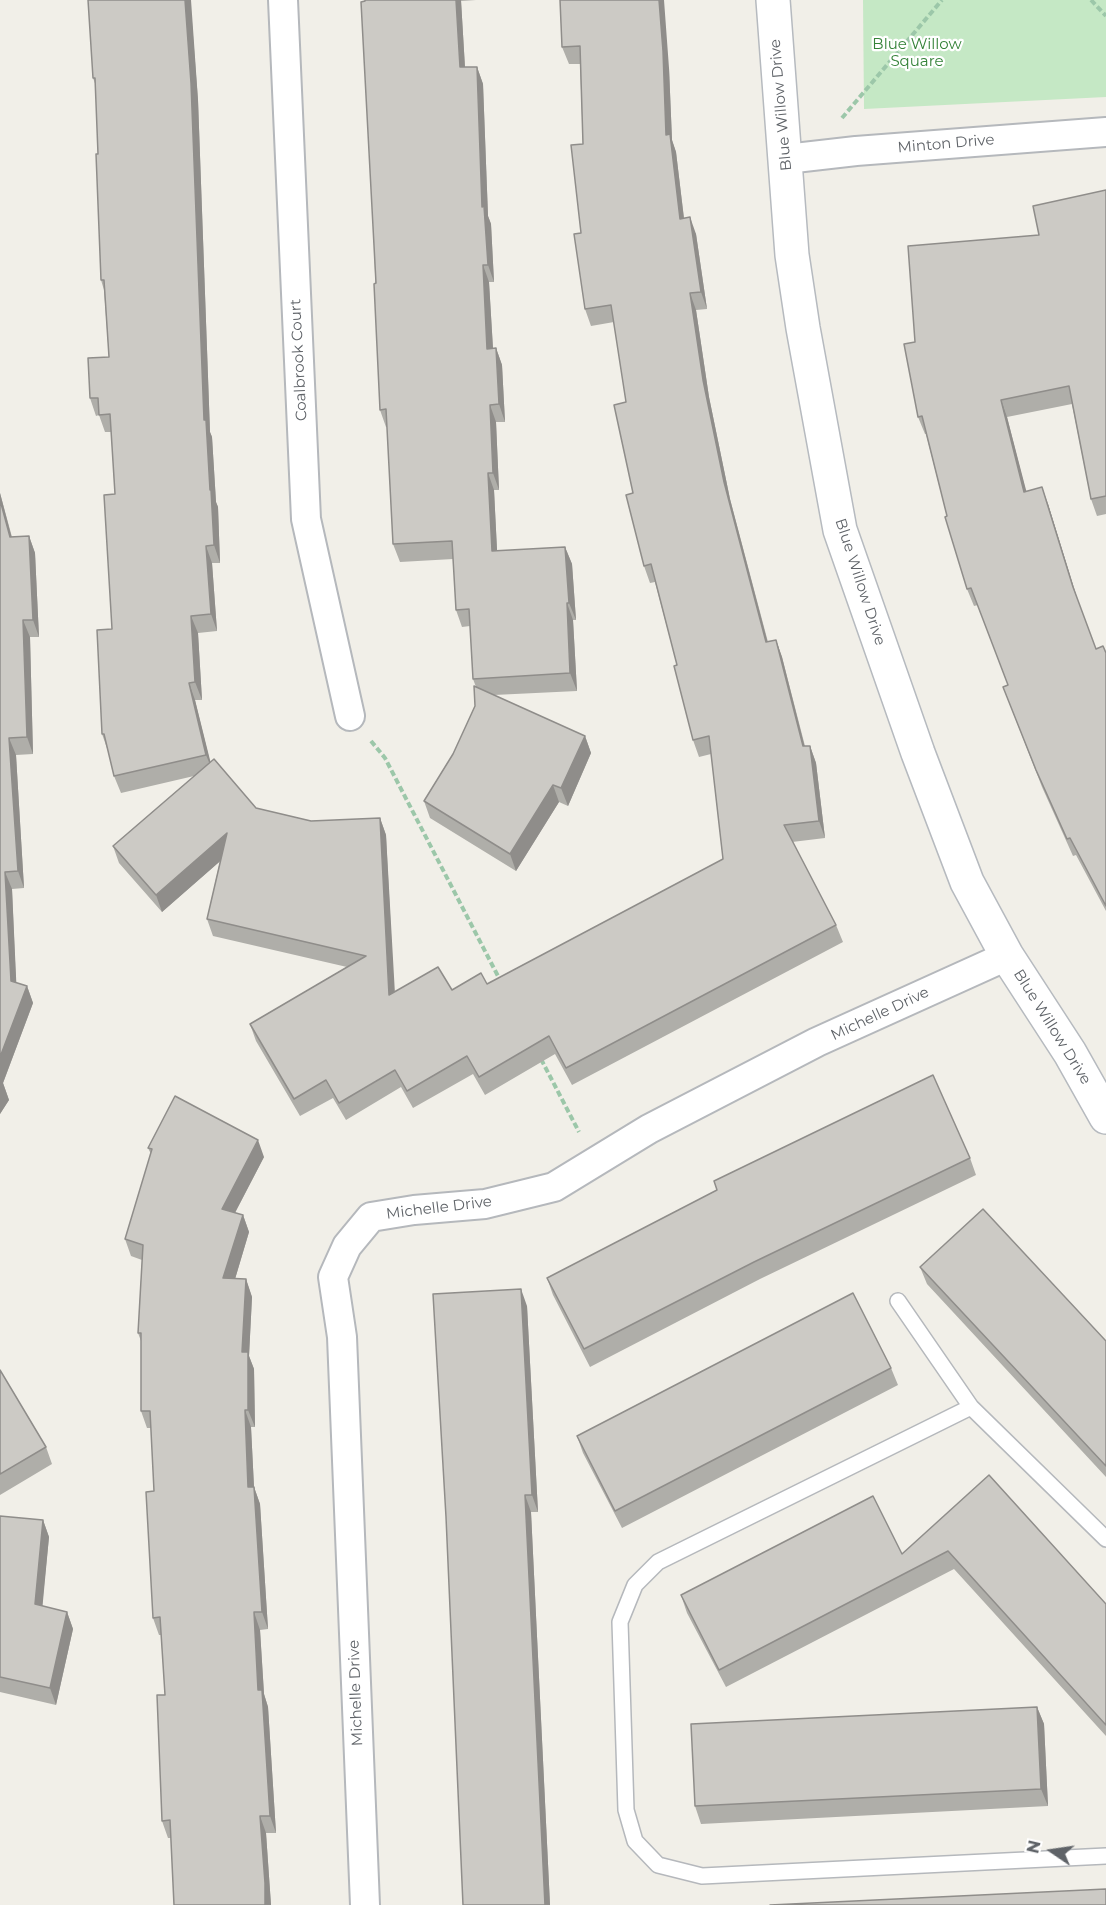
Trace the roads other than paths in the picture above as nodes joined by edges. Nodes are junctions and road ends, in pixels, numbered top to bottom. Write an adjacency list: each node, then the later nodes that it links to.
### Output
1 (283, 0): 5 (street, Coalbrook Court)
2 (773, 0): 4 (street, Blue Willow Drive)
3 (1106, 132): 4 (street, Minton Drive)
4 (798, 157): 6 (street, Blue Willow Drive)
5 (350, 716)
6 (1007, 956): 7 (street, Blue Willow Drive); 12 (street, Michelle Drive)
7 (1106, 1117)
8 (898, 1301): 9 (lane)
9 (970, 1407): 10 (lane); 11 (lane)
10 (1106, 1539)
11 (1106, 1856)
12 (365, 1905)

